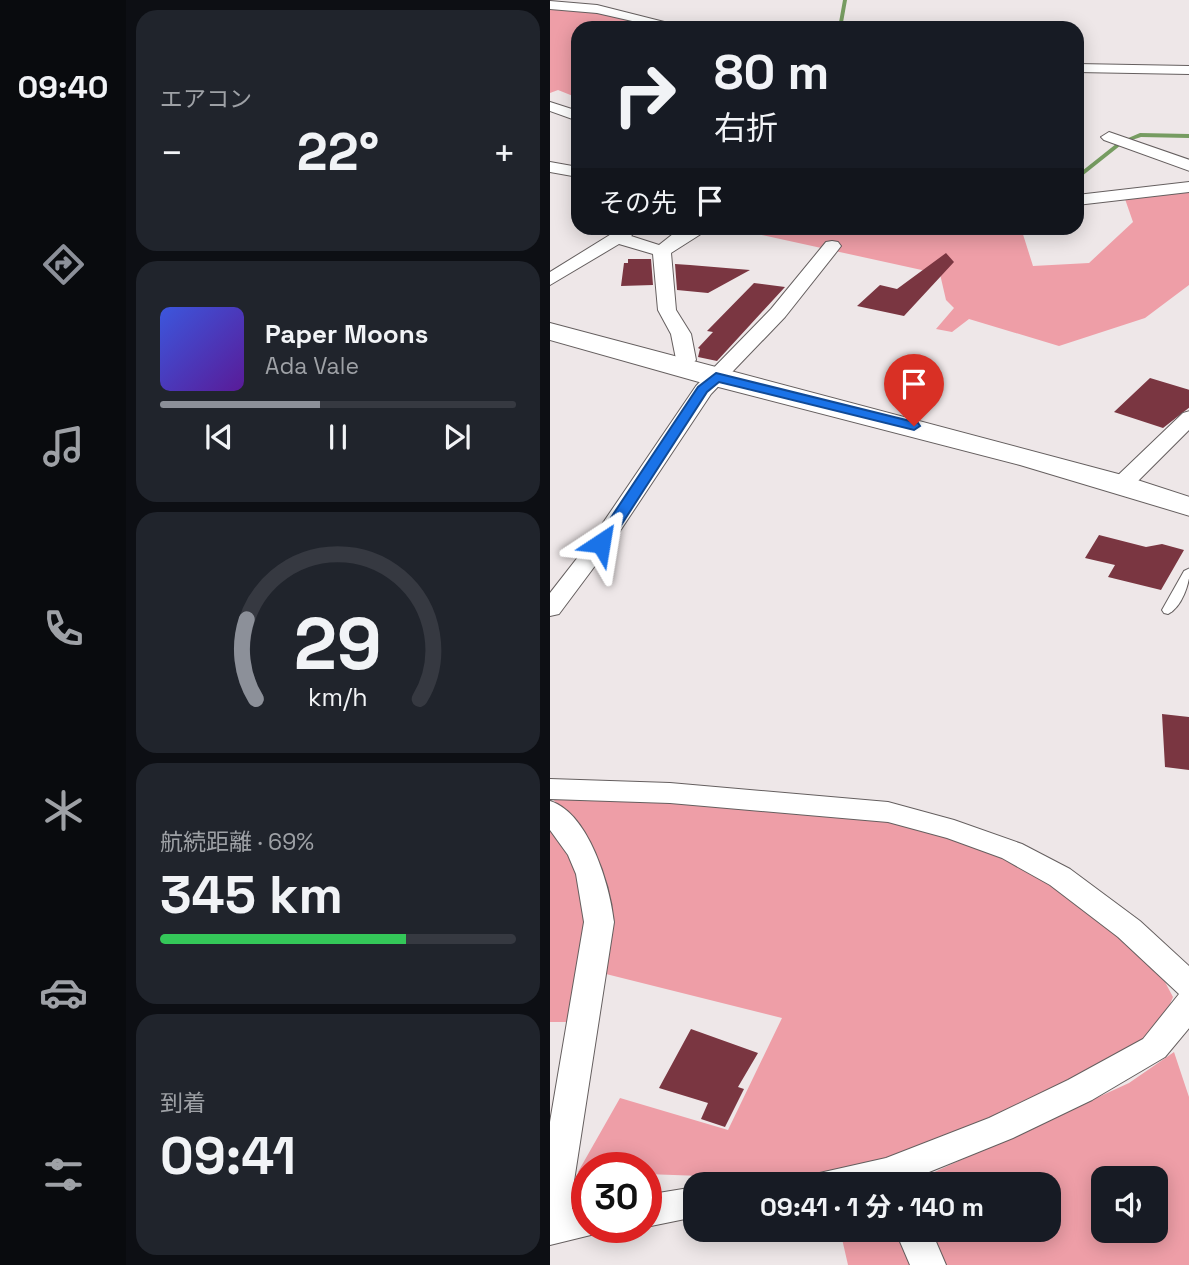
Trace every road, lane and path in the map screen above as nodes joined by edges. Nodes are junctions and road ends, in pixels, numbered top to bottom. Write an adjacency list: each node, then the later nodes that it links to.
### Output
1 (550, 5): 2 (street)
2 (655, 21)
3 (1084, 68): 4 (street)
4 (1189, 70)
5 (550, 106): 6 (street)
6 (571, 114)
7 (1109, 137): 8 (street)
8 (1189, 166)
9 (550, 167): 10 (street)
10 (571, 171)
11 (1189, 187): 12 (street)
12 (1084, 200)
13 (622, 235): 18 (street)
14 (629, 235): 17 (street)
15 (683, 235): 17 (street)
16 (832, 246): 21 (street)
17 (662, 251): 20 (street)
18 (550, 280)
19 (550, 331): 20 (street)
20 (677, 368): 21 (street)
21 (716, 377): 23 (street); 26 (street)
22 (1189, 417): 23 (street)
23 (1122, 484): 24 (street)
24 (1189, 507)
25 (1189, 571): 27 (lane)
26 (550, 609)
27 (1168, 610)
28 (550, 789): 30 (street)
29 (550, 811): 35 (street)
30 (1189, 986)
31 (1189, 1003): 32 (street)
32 (906, 1172)
33 (683, 1204): 34 (street)
34 (662, 1208)
35 (564, 1226)
36 (918, 1242): 37 (street)
37 (928, 1265)

